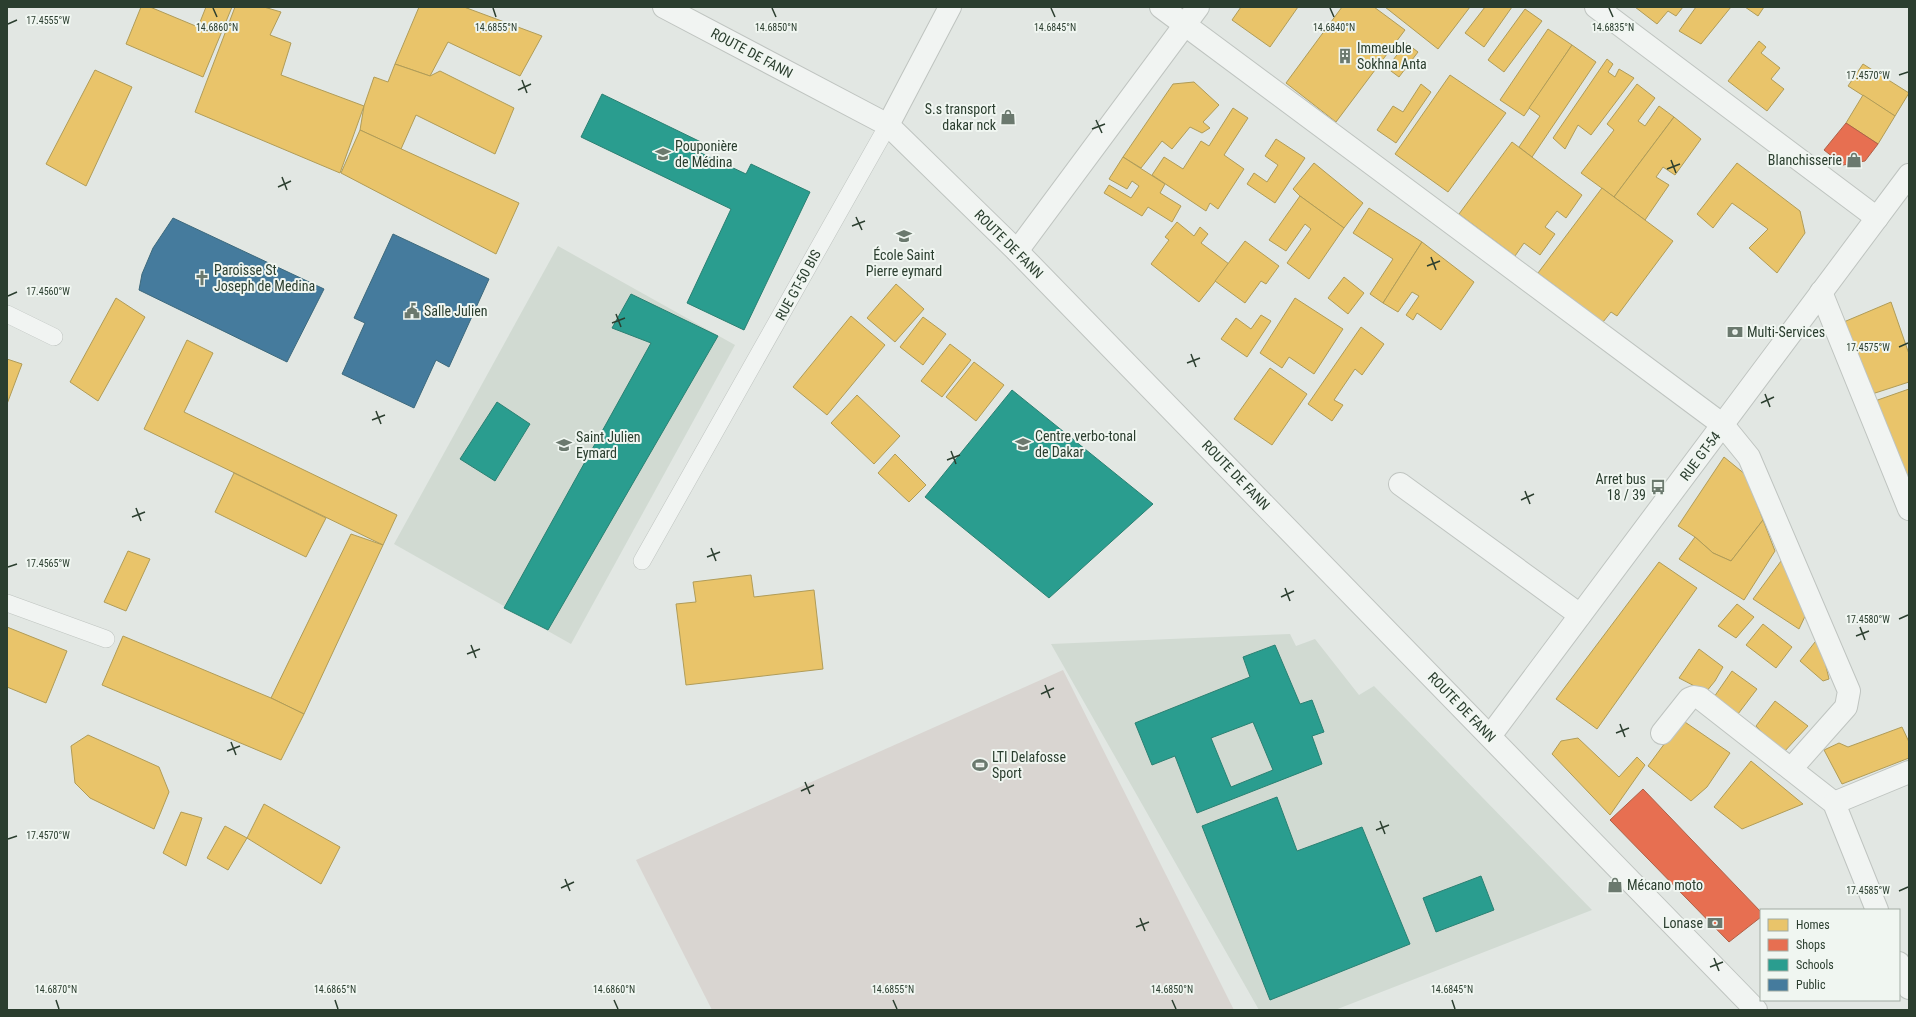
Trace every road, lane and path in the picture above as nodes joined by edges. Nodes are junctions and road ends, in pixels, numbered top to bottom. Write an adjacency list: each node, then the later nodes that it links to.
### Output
1 (664, 7): 7 (street, ROUTE DE FANN)
2 (950, 7): 7 (street, RUE GT-50 BIS)
3 (1161, 7): 6 (street)
4 (1198, 7): 6 (street)
5 (1596, 7): 9 (street)
6 (1184, 25): 10 (street); 14 (street)
7 (888, 125): 10 (street, ROUTE DE FANN); 17 (lane, RUE GT-50 BIS)
8 (1909, 175): 9 (street, RUE GT-54)
9 (1877, 218): 11 (street, RUE GT-54)
10 (1017, 250): 22 (street, ROUTE DE FANN)
11 (1821, 292): 14 (street, RUE GT-54); 16 (street)
12 (7, 314): 13 (lane)
13 (54, 337)
14 (1723, 425): 19 (street, RUE GT-54); 23 (street)
15 (1400, 484): 19 (street)
16 (1909, 509)
17 (642, 561)
18 (7, 603): 20 (lane)
19 (1580, 615): 22 (street, RUE GT-54)
20 (106, 639)
21 (1662, 733): 23 (street)
22 (1490, 736): 29 (street, ROUTE DE FANN)
23 (1791, 769): 25 (street)
24 (1909, 772): 25 (street)
25 (1834, 803): 26 (street)
26 (1877, 909)
27 (1900, 966): 28 (street)
28 (1909, 988)
29 (1756, 1010)

